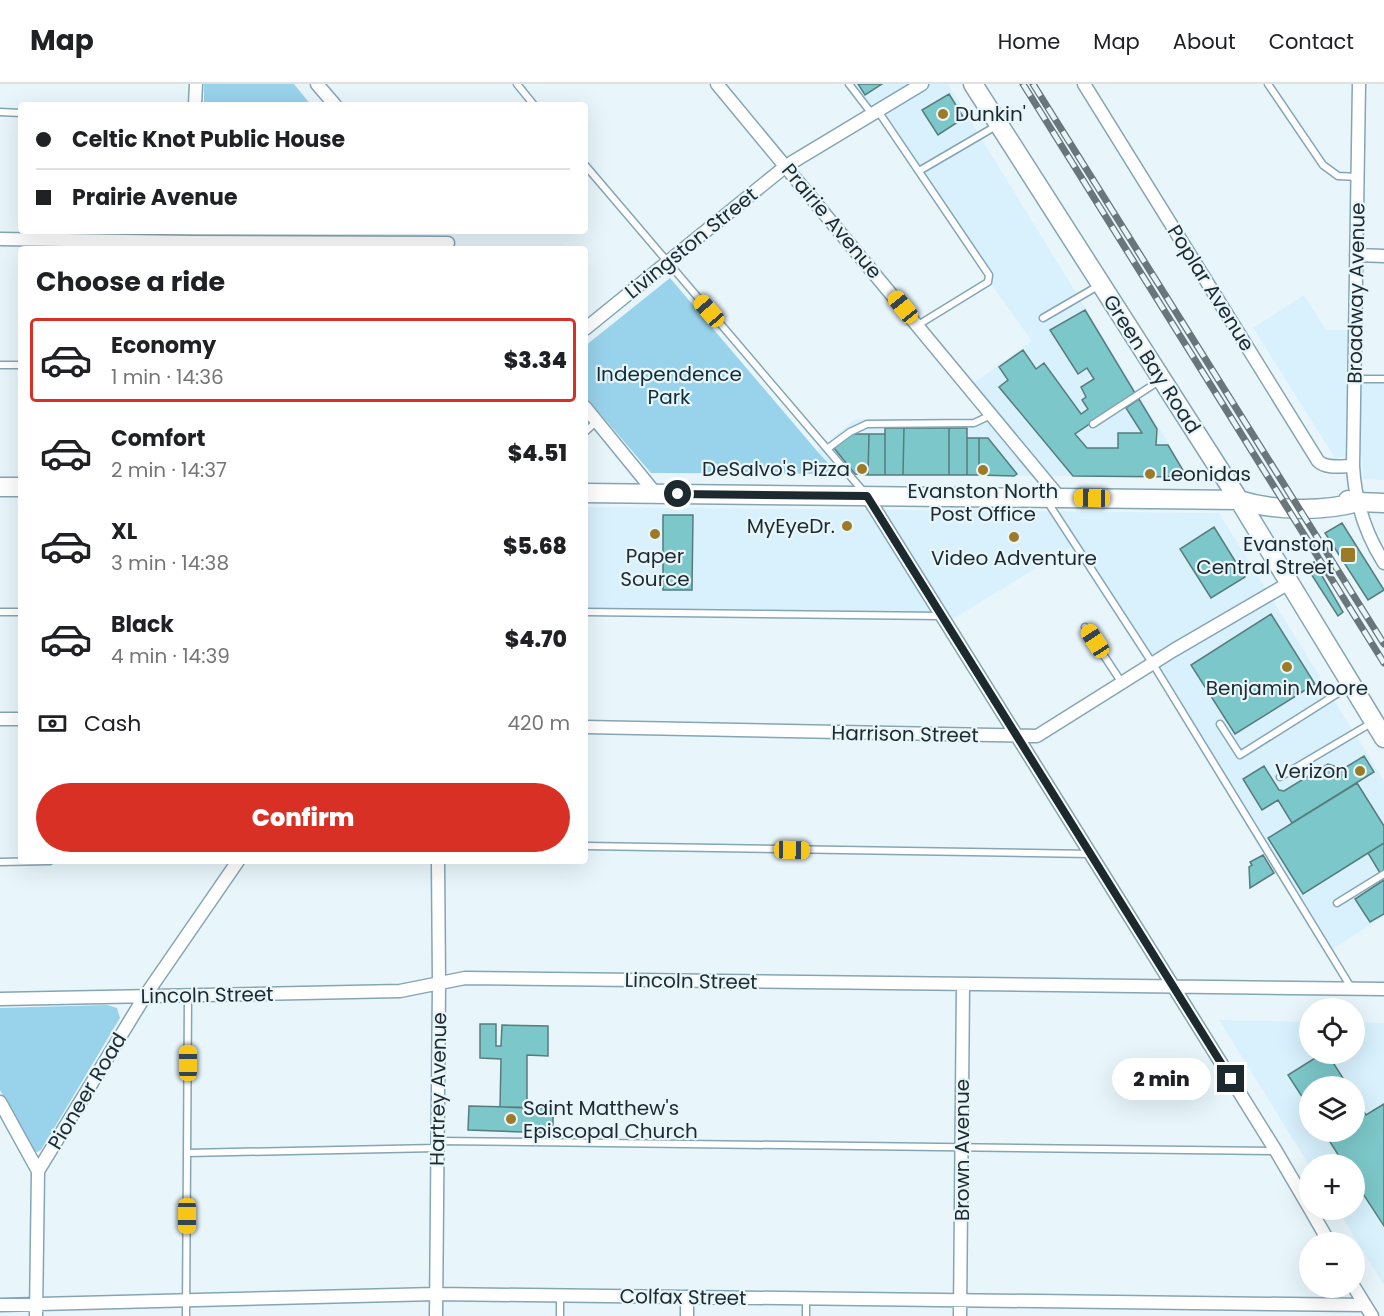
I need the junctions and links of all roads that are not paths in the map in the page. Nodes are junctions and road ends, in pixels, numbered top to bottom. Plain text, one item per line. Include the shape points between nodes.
1 (196, 84) edge
2 (317, 84) edge
3 (517, 84) edge
4 (717, 84) edge
5 (849, 84) edge
6 (922, 84) edge
7 (973, 84) edge
8 (1084, 84) edge
9 (1268, 84) edge
10 (1359, 84) edge
11 (195, 102) edge
12 (332, 102) edge
13 (532, 102) edge
14 (0, 112) edge
15 (18, 112) edge
16 (875, 112) junction
17 (999, 124) junction
18 (786, 166) junction
19 (588, 169) edge
20 (919, 171) junction
21 (1358, 177) junction
22 (440, 234) edge
23 (0, 239) edge
24 (193, 241) edge
25 (450, 246) edge
26 (1356, 255) junction
27 (1384, 256) edge
28 (667, 262) junction
29 (1101, 284) junction
30 (1043, 318) dead end
31 (918, 325) junction
32 (588, 327) edge
33 (0, 365) edge
34 (18, 365) edge
35 (1162, 379) junction
36 (1354, 379) junction
37 (1384, 379) edge
38 (588, 411) edge
39 (992, 415) junction
40 (597, 422) junction
41 (1093, 424) dead end
42 (588, 430) edge
43 (827, 449) junction
44 (1353, 466) junction
45 (0, 487) edge
46 (18, 487) edge
47 (588, 493) edge
48 (656, 494) junction
49 (867, 496) junction
50 (1053, 498) junction
51 (1239, 500) junction
52 (1358, 502) junction
53 (1384, 502) edge
54 (1384, 563) edge
55 (1289, 583) junction
56 (0, 612) edge
57 (18, 612) edge
58 (588, 612) edge
59 (943, 616) junction
60 (1086, 627) dead end
61 (1153, 664) junction
62 (1122, 683) junction
63 (1351, 684) junction
64 (0, 719) edge
65 (18, 719) edge
66 (1374, 722) junction
67 (1220, 724) dead end
68 (588, 727) edge
69 (1018, 736) junction
70 (1384, 738) edge
71 (1280, 777) dead end
72 (588, 846) edge
73 (1091, 854) junction
74 (0, 862) edge
75 (18, 862) edge
76 (236, 864) edge
77 (438, 864) edge
78 (1384, 874) edge
79 (1337, 903) dead end
80 (439, 983) junction
81 (963, 984) junction
82 (1174, 988) junction
83 (1352, 989) junction
84 (1384, 989) edge
85 (145, 996) junction
86 (188, 996) junction
87 (0, 999) edge
88 (0, 1102) edge
89 (437, 1144) junction
90 (962, 1147) junction
91 (1276, 1151) junction
92 (187, 1153) junction
93 (38, 1171) junction
94 (1299, 1190) edge
95 (436, 1294) junction
96 (560, 1296) junction
97 (687, 1297) junction
98 (807, 1299) junction
99 (961, 1300) junction
100 (186, 1301) junction
101 (0, 1305) edge
102 (36, 1310) edge
103 (1369, 1310) edge
104 (186, 1316) edge
105 (436, 1316) edge
106 (560, 1316) edge
107 (687, 1316) edge
108 (806, 1316) edge
109 (960, 1316) edge

1 - 11 street
2 - 12 street
3 - 13 lane
4 - 18 street, Prairie Avenue
5 - 16 lane
6 - 16 street, Livingston Street
7 - 17 main road, Green Bay Road
8 - 44 street, Poplar Avenue via 1318,461
9 - 21 lane via 1323,165 1338,176
10 - 21 street, Broadway Avenue
14 - 15 lane
16 - 18 street, Livingston Street
16 - 20 lane
17 - 20 lane
17 - 29 main road, Green Bay Road
18 - 28 street, Livingston Street
18 - 31 street, Prairie Avenue
19 - 28 lane
20 - 31 lane via 989,275 988,282
21 - 26 street, Broadway Avenue
22 - 25 street
23 - 24 street
24 - 25 street
26 - 27 street
26 - 36 street, Broadway Avenue
28 - 32 street, Livingston Street
28 - 43 lane
29 - 30 lane
29 - 35 main road, Green Bay Road
31 - 39 street, Prairie Avenue
33 - 34 lane
35 - 41 lane
35 - 51 main road, Green Bay Road
36 - 37 lane
36 - 44 street, Broadway Avenue
38 - 40 street
39 - 43 lane via 974,423 867,424
39 - 50 street, Prairie Avenue
40 - 42 lane
40 - 48 street
43 - 49 lane
44 - 52 street, Broadway Avenue
45 - 46 main road
47 - 48 main road
48 - 49 main road
49 - 50 main road
49 - 59 street
50 - 51 main road
50 - 61 lane
51 - 52 main road via 1260,506 1336,508
51 - 55 main road, Green Bay Road
52 - 53 main road
52 - 54 street via 1370,541
55 - 61 street, Harrison Street
55 - 63 main road, Green Bay Road
56 - 57 lane
58 - 59 lane
59 - 69 street
60 - 62 lane
61 - 62 street, Harrison Street
61 - 83 lane
62 - 69 street, Harrison Street via 1037,736
63 - 66 main road, Green Bay Road
63 - 67 lane via 1240,755
64 - 65 street
66 - 70 main road, Green Bay Road
66 - 71 lane
68 - 69 street, Harrison Street
69 - 73 street
72 - 73 lane
73 - 82 street
74 - 75 lane
76 - 85 street, Pioneer Road
77 - 80 street, Hartrey Avenue
78 - 79 lane
80 - 81 street, Lincoln Street via 465,978
80 - 86 street, Lincoln Street via 400,991
80 - 89 street, Hartrey Avenue
81 - 82 street, Lincoln Street
81 - 90 street, Brown Avenue
82 - 83 street, Lincoln Street
82 - 91 street
83 - 84 street, Lincoln Street
85 - 86 street, Lincoln Street
85 - 87 street, Lincoln Street
85 - 93 street, Pioneer Road
86 - 92 lane
88 - 93 street
89 - 90 lane
89 - 92 lane
89 - 95 street, Hartrey Avenue
90 - 91 lane
90 - 99 street, Brown Avenue
91 - 94 street
92 - 100 lane
93 - 102 street, Pioneer Road
95 - 96 street, Colfax Street
95 - 100 street, Colfax Street
95 - 105 street, Hartrey Avenue
96 - 97 street, Colfax Street
96 - 106 lane
97 - 98 street, Colfax Street
97 - 107 street
98 - 99 street, Colfax Street
98 - 108 lane
99 - 103 street, Colfax Street
99 - 109 street, Brown Avenue
100 - 102 street, Colfax Street
100 - 104 lane
101 - 102 street, Colfax Street

